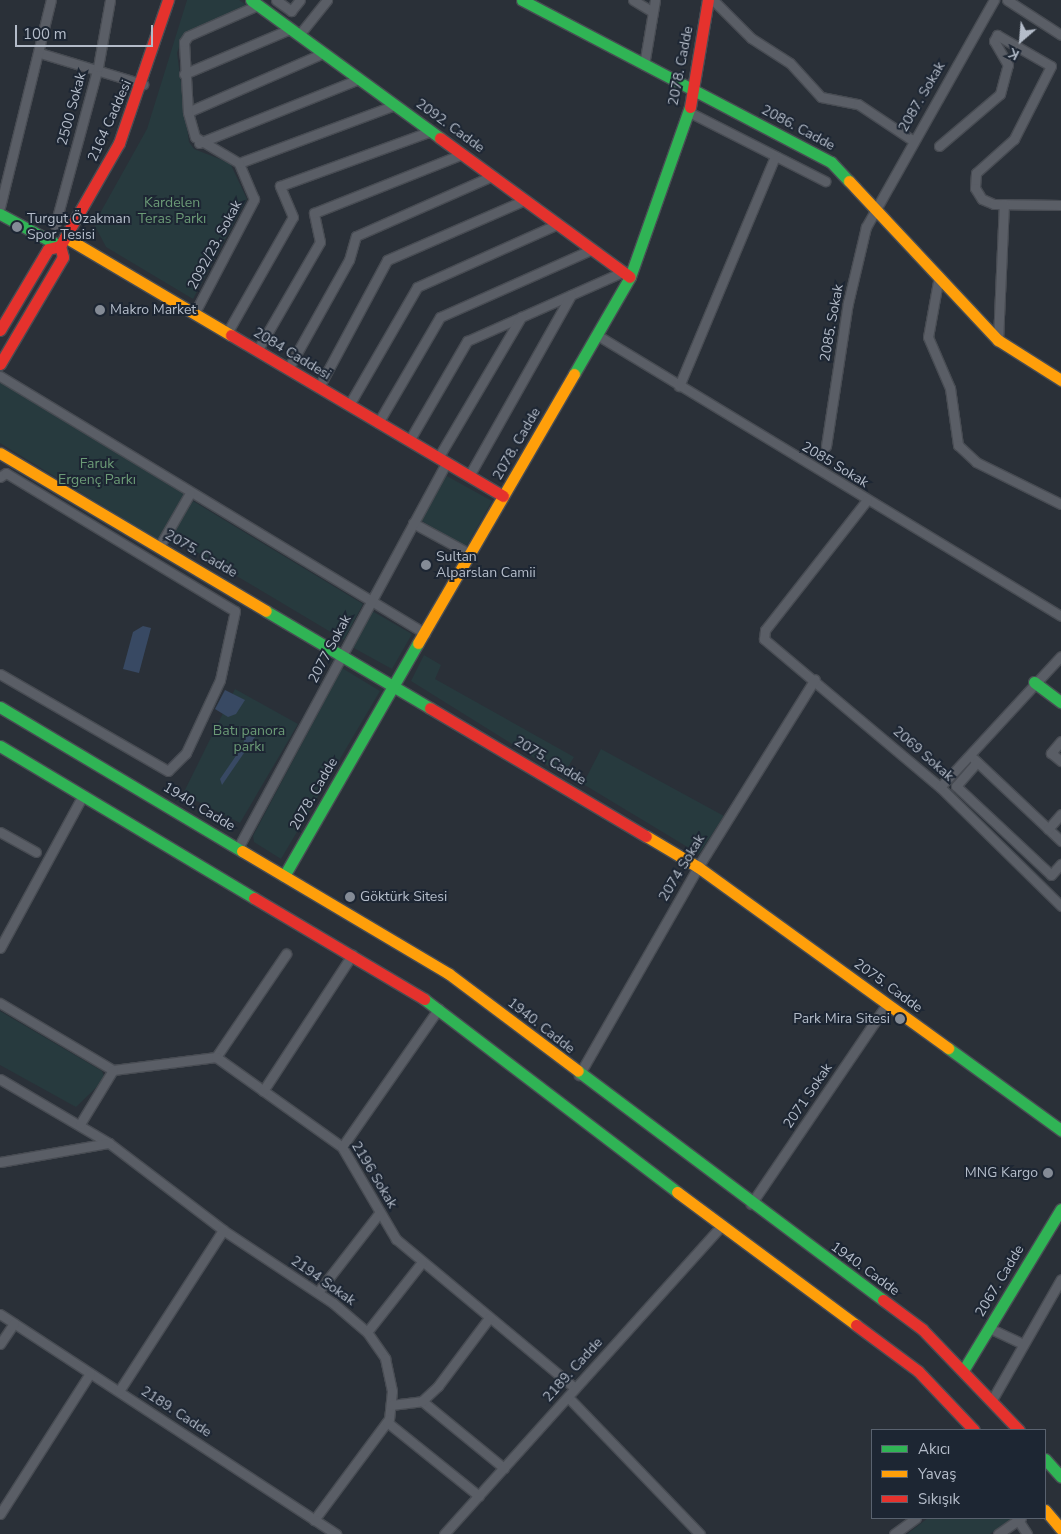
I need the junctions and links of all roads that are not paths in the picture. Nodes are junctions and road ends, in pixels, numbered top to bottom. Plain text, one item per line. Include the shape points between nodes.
1 (51, 0) edge
2 (110, 0) edge
3 (168, 0) edge
4 (276, 0) edge
5 (300, 0) edge
6 (326, 0) edge
7 (522, 0) edge
8 (634, 0) edge
9 (654, 0) edge
10 (708, 0) edge
11 (713, 0) edge
12 (994, 0) edge
13 (1007, 0) edge
14 (255, 2) edge
15 (653, 12) junction
16 (295, 32) junction
17 (1061, 35) edge
18 (40, 53) junction
19 (324, 53) junction
20 (644, 65) junction
21 (98, 67) junction
22 (184, 74) junction
23 (359, 79) junction
24 (143, 84) junction
25 (695, 91) junction
26 (395, 105) junction
27 (188, 112) junction
28 (688, 112) junction
29 (431, 131) junction
30 (912, 140) junction
31 (199, 143) junction
32 (939, 146) dead end
33 (462, 154) junction
34 (775, 156) junction
35 (239, 163) junction
36 (492, 176) junction
37 (824, 181) dead end
38 (525, 200) junction
39 (1004, 204) junction
40 (1061, 205) edge
41 (0, 207) edge
42 (875, 208) junction
43 (0, 214) edge
44 (558, 224) junction
45 (55, 225) dead end
46 (62, 241) junction
47 (593, 249) junction
48 (627, 274) junction
49 (939, 276) junction
50 (571, 295) junction
51 (194, 314) junction
52 (521, 317) junction
53 (0, 330) edge
54 (227, 333) junction
55 (597, 335) junction
56 (998, 340) junction
57 (257, 351) junction
58 (0, 364) edge
59 (288, 369) junction
60 (0, 376) edge
61 (1061, 380) edge
62 (680, 386) junction
63 (318, 387) junction
64 (349, 405) junction
65 (378, 423) junction
66 (409, 441) junction
67 (826, 446) dead end
68 (0, 453) edge
69 (442, 460) junction
70 (469, 476) junction
71 (0, 478) edge
72 (190, 493) junction
73 (504, 496) junction
74 (867, 500) junction
75 (1061, 504) edge
76 (413, 523) junction
77 (159, 547) junction
78 (470, 554) junction
79 (370, 604) junction
80 (1061, 616) edge
81 (425, 633) junction
82 (342, 655) junction
83 (1061, 656) edge
84 (0, 674) edge
85 (815, 679) junction
86 (1034, 682) junction
87 (394, 686) junction
88 (1061, 702) edge
89 (0, 707) edge
90 (1061, 740) edge
91 (0, 746) edge
92 (969, 755) junction
93 (1061, 761) edge
94 (977, 762) junction
95 (940, 786) junction
96 (83, 795) junction
97 (1061, 814) edge
98 (1048, 829) junction
99 (0, 832) edge
100 (1061, 841) edge
101 (238, 848) junction
102 (36, 852) dead end
103 (1061, 864) edge
104 (698, 866) junction
105 (284, 876) junction
106 (1061, 906) edge
107 (0, 948) edge
108 (286, 954) dead end
109 (352, 955) junction
110 (0, 1003) edge
111 (887, 1004) junction
112 (439, 1008) junction
113 (216, 1058) junction
114 (113, 1070) junction
115 (579, 1075) junction
116 (0, 1079) edge
117 (263, 1091) junction
118 (80, 1124) junction
119 (1061, 1130) edge
120 (109, 1143) junction
121 (342, 1147) junction
122 (0, 1162) edge
123 (751, 1204) junction
124 (1061, 1209) edge
125 (380, 1212) junction
126 (722, 1225) junction
127 (222, 1230) junction
128 (422, 1262) junction
129 (1061, 1279) edge
130 (318, 1292) junction
131 (0, 1314) edge
132 (489, 1318) junction
133 (14, 1323) junction
134 (989, 1328) junction
135 (367, 1332) junction
136 (0, 1344) edge
137 (1024, 1344) junction
138 (964, 1369) junction
139 (90, 1373) junction
140 (576, 1388) junction
141 (118, 1392) junction
142 (568, 1396) junction
143 (992, 1400) junction
144 (422, 1401) junction
145 (391, 1405) junction
146 (387, 1422) junction
147 (973, 1429) edge
148 (1018, 1429) edge
149 (1046, 1460) edge
150 (504, 1468) junction
151 (1061, 1477) edge
152 (479, 1496) junction
153 (1046, 1511) edge
154 (0, 1514) edge
155 (915, 1519) edge
156 (1020, 1519) edge
157 (314, 1520) junction
158 (1061, 1529) edge
159 (325, 1531) edge
160 (336, 1534) edge
161 (444, 1534) edge
162 (700, 1534) edge
163 (894, 1534) edge
164 (998, 1534) edge
165 (1028, 1534) edge

1 - 18 street
2 - 21 street, 2500 Sokak
3 - 24 street, 2164 Caddesi
4 - 5 street via 291,11
6 - 16 street
7 - 20 street, 2086. Cadde
8 - 15 street
9 - 15 street
10 - 25 street, 2078. Cadde
11 - 30 street via 751,38 790,63 815,92 829,101 858,104
12 - 30 street, 2087. Sokak
13 - 17 street
14 - 16 street, 2092. Cadde
14 - 22 street via 185,39
15 - 20 street
16 - 19 street, 2092. Cadde
16 - 22 street
18 - 21 street
18 - 41 street
19 - 23 street, 2092. Cadde
19 - 27 street
20 - 25 street, 2086. Cadde
21 - 24 street
21 - 45 street, 2500 Sokak
22 - 27 street
23 - 26 street, 2092. Cadde
23 - 31 street
24 - 46 street, 2164 Caddesi via 119,143
25 - 28 street, 2078. Cadde
25 - 42 street, 2086. Cadde via 831,162
26 - 29 street, 2092. Cadde
26 - 35 street
27 - 31 street
28 - 34 street
28 - 48 street, 2078. Cadde
29 - 33 street, 2092. Cadde
29 - 54 street via 280,186 293,217
30 - 42 street, 2087. Sokak
31 - 35 street
32 - 39 street via 1000,94 1008,65 994,41 997,35 1051,66 1014,139 974,178 982,200
33 - 36 street, 2092. Cadde
33 - 57 street via 314,213 321,239
34 - 37 street
34 - 62 street
35 - 51 street, 2092/23. Sokak via 252,187 253,205
36 - 38 street, 2092. Cadde
36 - 59 street via 359,233 349,260
38 - 44 street, 2092. Cadde
38 - 63 street via 388,259
39 - 40 street
39 - 56 street
42 - 49 street, 2086. Cadde
42 - 67 street, 2085. Sokak via 864,233 848,303
43 - 46 street, 2084 Caddesi
44 - 47 street, 2092. Cadde
44 - 64 street via 419,286 410,296
46 - 51 street, 2084 Caddesi
46 - 53 street via 48,249
46 - 58 street via 63,257
47 - 48 street, 2092. Cadde
47 - 65 street via 440,317
48 - 50 street
48 - 55 street, 2078. Cadde
49 - 56 street, 2086. Cadde
49 - 75 street via 928,337 950,388 958,445 976,462
50 - 52 street
50 - 70 street
51 - 54 street, 2084 Caddesi
52 - 66 street via 462,346
52 - 69 street, 2077 Sokak
54 - 57 street, 2084 Caddesi
55 - 62 street, 2085 Sokak
55 - 73 street, 2078. Cadde
56 - 61 street, 2086. Cadde via 1019,357
57 - 59 street, 2084 Caddesi
59 - 63 street, 2084 Caddesi
60 - 72 street
62 - 74 street, 2085 Sokak
63 - 64 street, 2084 Caddesi
64 - 65 street, 2084 Caddesi
65 - 66 street, 2084 Caddesi
66 - 69 street, 2084 Caddesi
68 - 77 street, 2075. Cadde
69 - 70 street, 2084 Caddesi
69 - 76 street, 2077 Sokak
70 - 73 street, 2084 Caddesi
71 - 84 street via 6,473 235,611 220,680 186,753 168,771
72 - 77 street
72 - 79 street
73 - 78 street, 2078. Cadde
74 - 80 street, 2085 Sokak
74 - 85 street, 2069 Sokak via 765,630 764,639
76 - 78 street
76 - 79 street, 2077 Sokak
77 - 82 street, 2075. Cadde
78 - 81 street, 2078. Cadde
79 - 81 street
79 - 82 street, 2077 Sokak
81 - 87 street, 2078. Cadde
82 - 87 street, 2075. Cadde
82 - 101 street, 2077 Sokak
83 - 86 street
85 - 95 street, 2069 Sokak
85 - 104 street, 2074 Sokak
86 - 88 street
86 - 92 street
87 - 104 street, 2075. Cadde
87 - 105 street, 2078. Cadde
89 - 101 street, 1940. Cadde
90 - 93 street via 1051,753
91 - 96 street
92 - 94 street
92 - 95 street
94 - 98 street
94 - 103 street via 956,786 1051,875
95 - 106 street, 2069 Sokak
96 - 107 street
96 - 109 street
97 - 98 street
98 - 100 street
99 - 102 street
101 - 105 street, 1940. Cadde
104 - 111 street, 2075. Cadde
104 - 115 street, 2074 Sokak
105 - 115 street, 1940. Cadde via 449,974
108 - 113 street
109 - 112 street
109 - 117 street
110 - 114 street
111 - 119 street, 2075. Cadde
111 - 123 street, 2071 Sokak
112 - 121 street
112 - 126 street
113 - 114 street
113 - 117 street, 2196 Sokak
114 - 118 street
115 - 123 street, 1940. Cadde
116 - 118 street, 2194 Sokak
117 - 121 street, 2196 Sokak
118 - 120 street, 2194 Sokak
120 - 122 street
120 - 127 street, 2194 Sokak
121 - 125 street, 2196 Sokak
123 - 138 street, 1940. Cadde via 922,1329
124 - 134 street, 2067. Cadde
125 - 128 street, 2196 Sokak via 396,1240
125 - 130 street
126 - 140 street, 2189. Cadde
126 - 147 street via 918,1371
127 - 130 street, 2194 Sokak
127 - 141 street
128 - 132 street, 2196 Sokak
128 - 135 street
129 - 137 street
130 - 135 street, 2194 Sokak
131 - 133 street, 2189. Cadde
132 - 140 street, 2196 Sokak
132 - 144 street via 438,1386
133 - 136 street
133 - 139 street, 2189. Cadde
134 - 137 street
134 - 138 street, 2067. Cadde
135 - 145 street, 2194 Sokak via 385,1358
137 - 143 street
138 - 143 street, 1940. Cadde
139 - 141 street, 2189. Cadde
139 - 154 street
140 - 142 street, 2189. Cadde
141 - 157 street, 2189. Cadde
142 - 150 street, 2189. Cadde
142 - 162 street
143 - 148 street, 1940. Cadde
144 - 145 street
144 - 150 street
145 - 146 street, 2194 Sokak
146 - 152 street
146 - 157 street, 2194 Sokak
149 - 151 street
150 - 152 street, 2189. Cadde
152 - 161 street, 2189. Cadde
153 - 158 street
155 - 163 street
156 - 164 street
156 - 165 street
157 - 159 street, 2189. Cadde
159 - 160 street, 2189. Cadde

